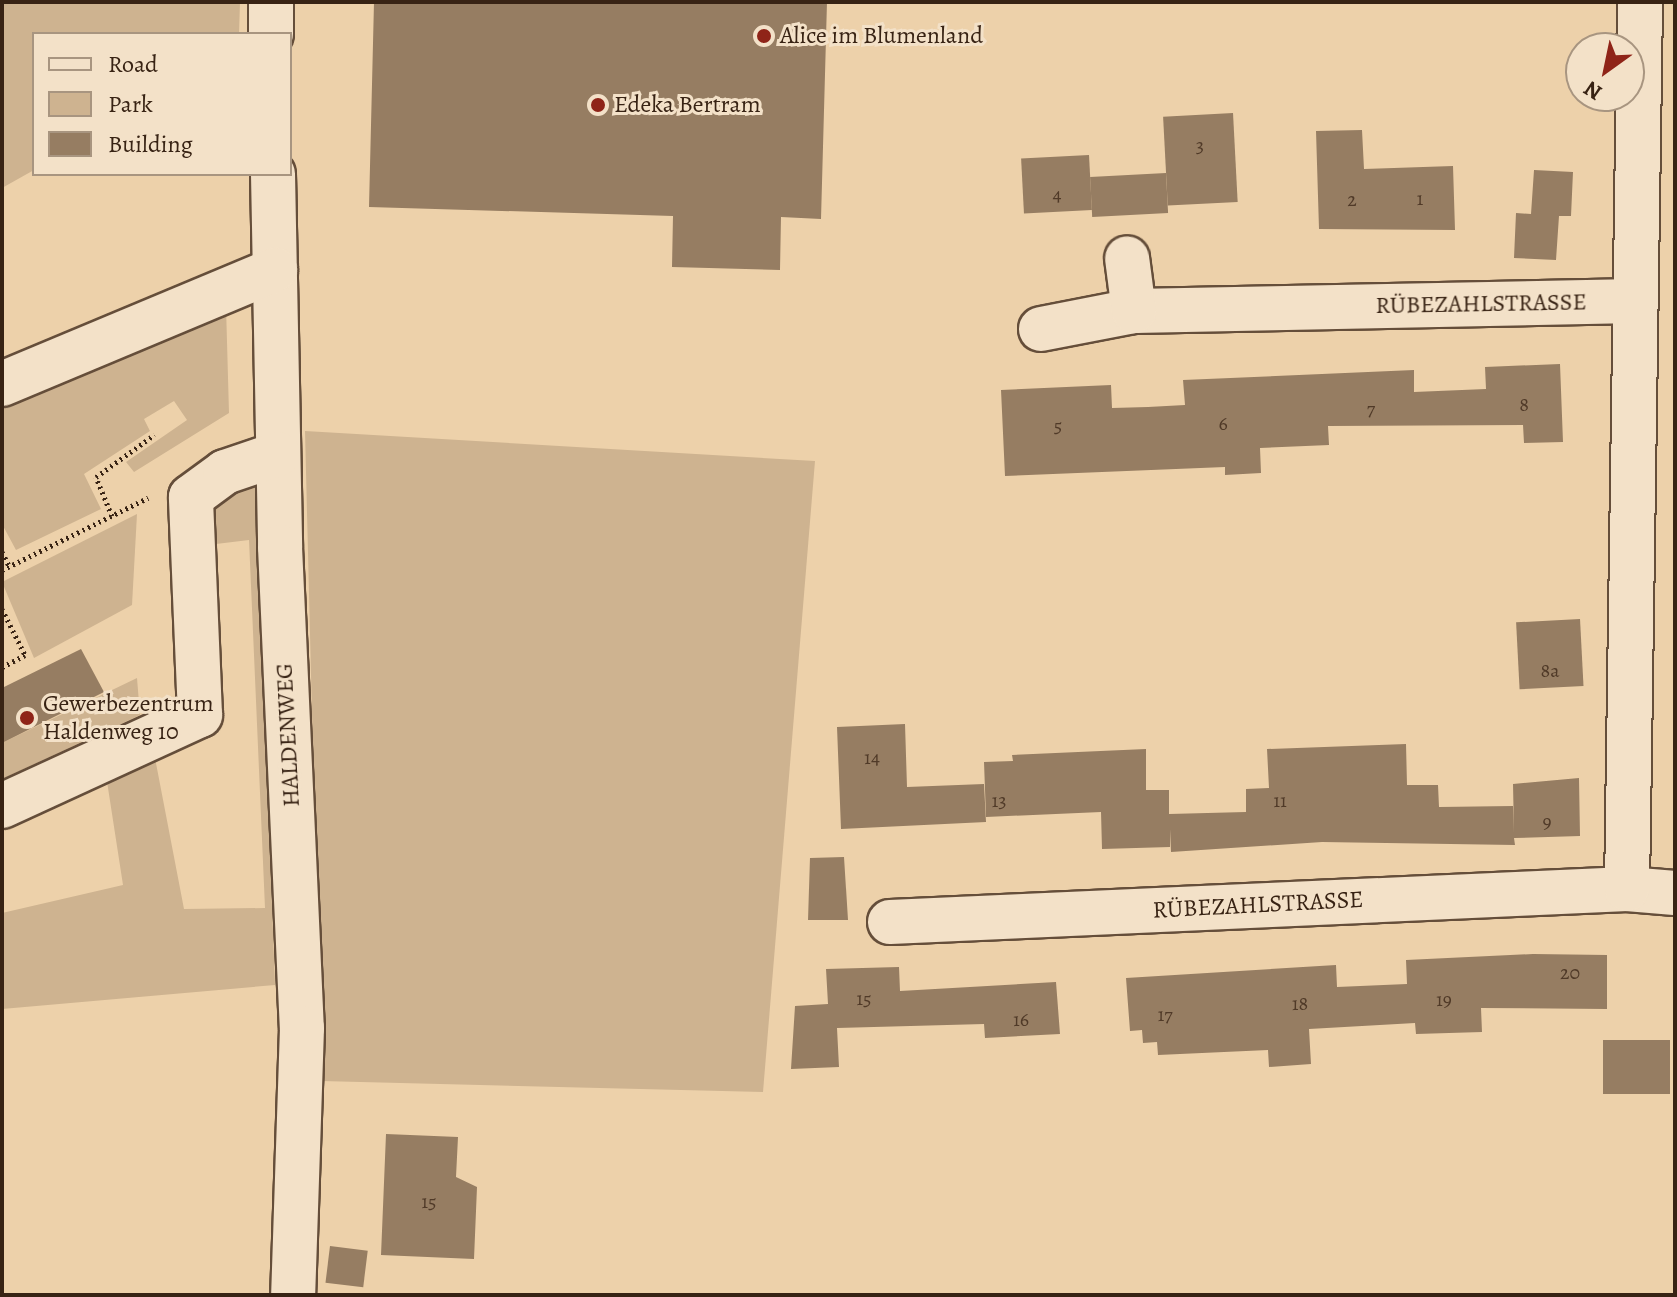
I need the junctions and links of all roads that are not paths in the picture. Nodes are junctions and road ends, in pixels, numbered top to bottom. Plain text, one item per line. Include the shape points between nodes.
1 (271, 2) edge
2 (1640, 2) edge
3 (271, 32) edge
4 (273, 176) edge
5 (1127, 258) dead end
6 (275, 270) junction
7 (1636, 301) junction
8 (1134, 311) junction
9 (1041, 329) dead end
10 (2, 384) edge
11 (278, 454) junction
12 (2, 806) edge
13 (1627, 889) junction
14 (1675, 893) edge
15 (890, 922) dead end
16 (293, 1295) edge

1 - 3 street
2 - 7 street
4 - 6 street, HALDENWEG
5 - 8 street
6 - 10 street
6 - 11 street, HALDENWEG
7 - 8 street, RÜBEZAHLSTRASSE
7 - 13 street
8 - 9 street, RÜBEZAHLSTRASSE
11 - 12 street via 225,472 191,497 200,715
11 - 16 street, HALDENWEG via 302,1028
13 - 14 street, RÜBEZAHLSTRASSE
13 - 15 street, RÜBEZAHLSTRASSE

